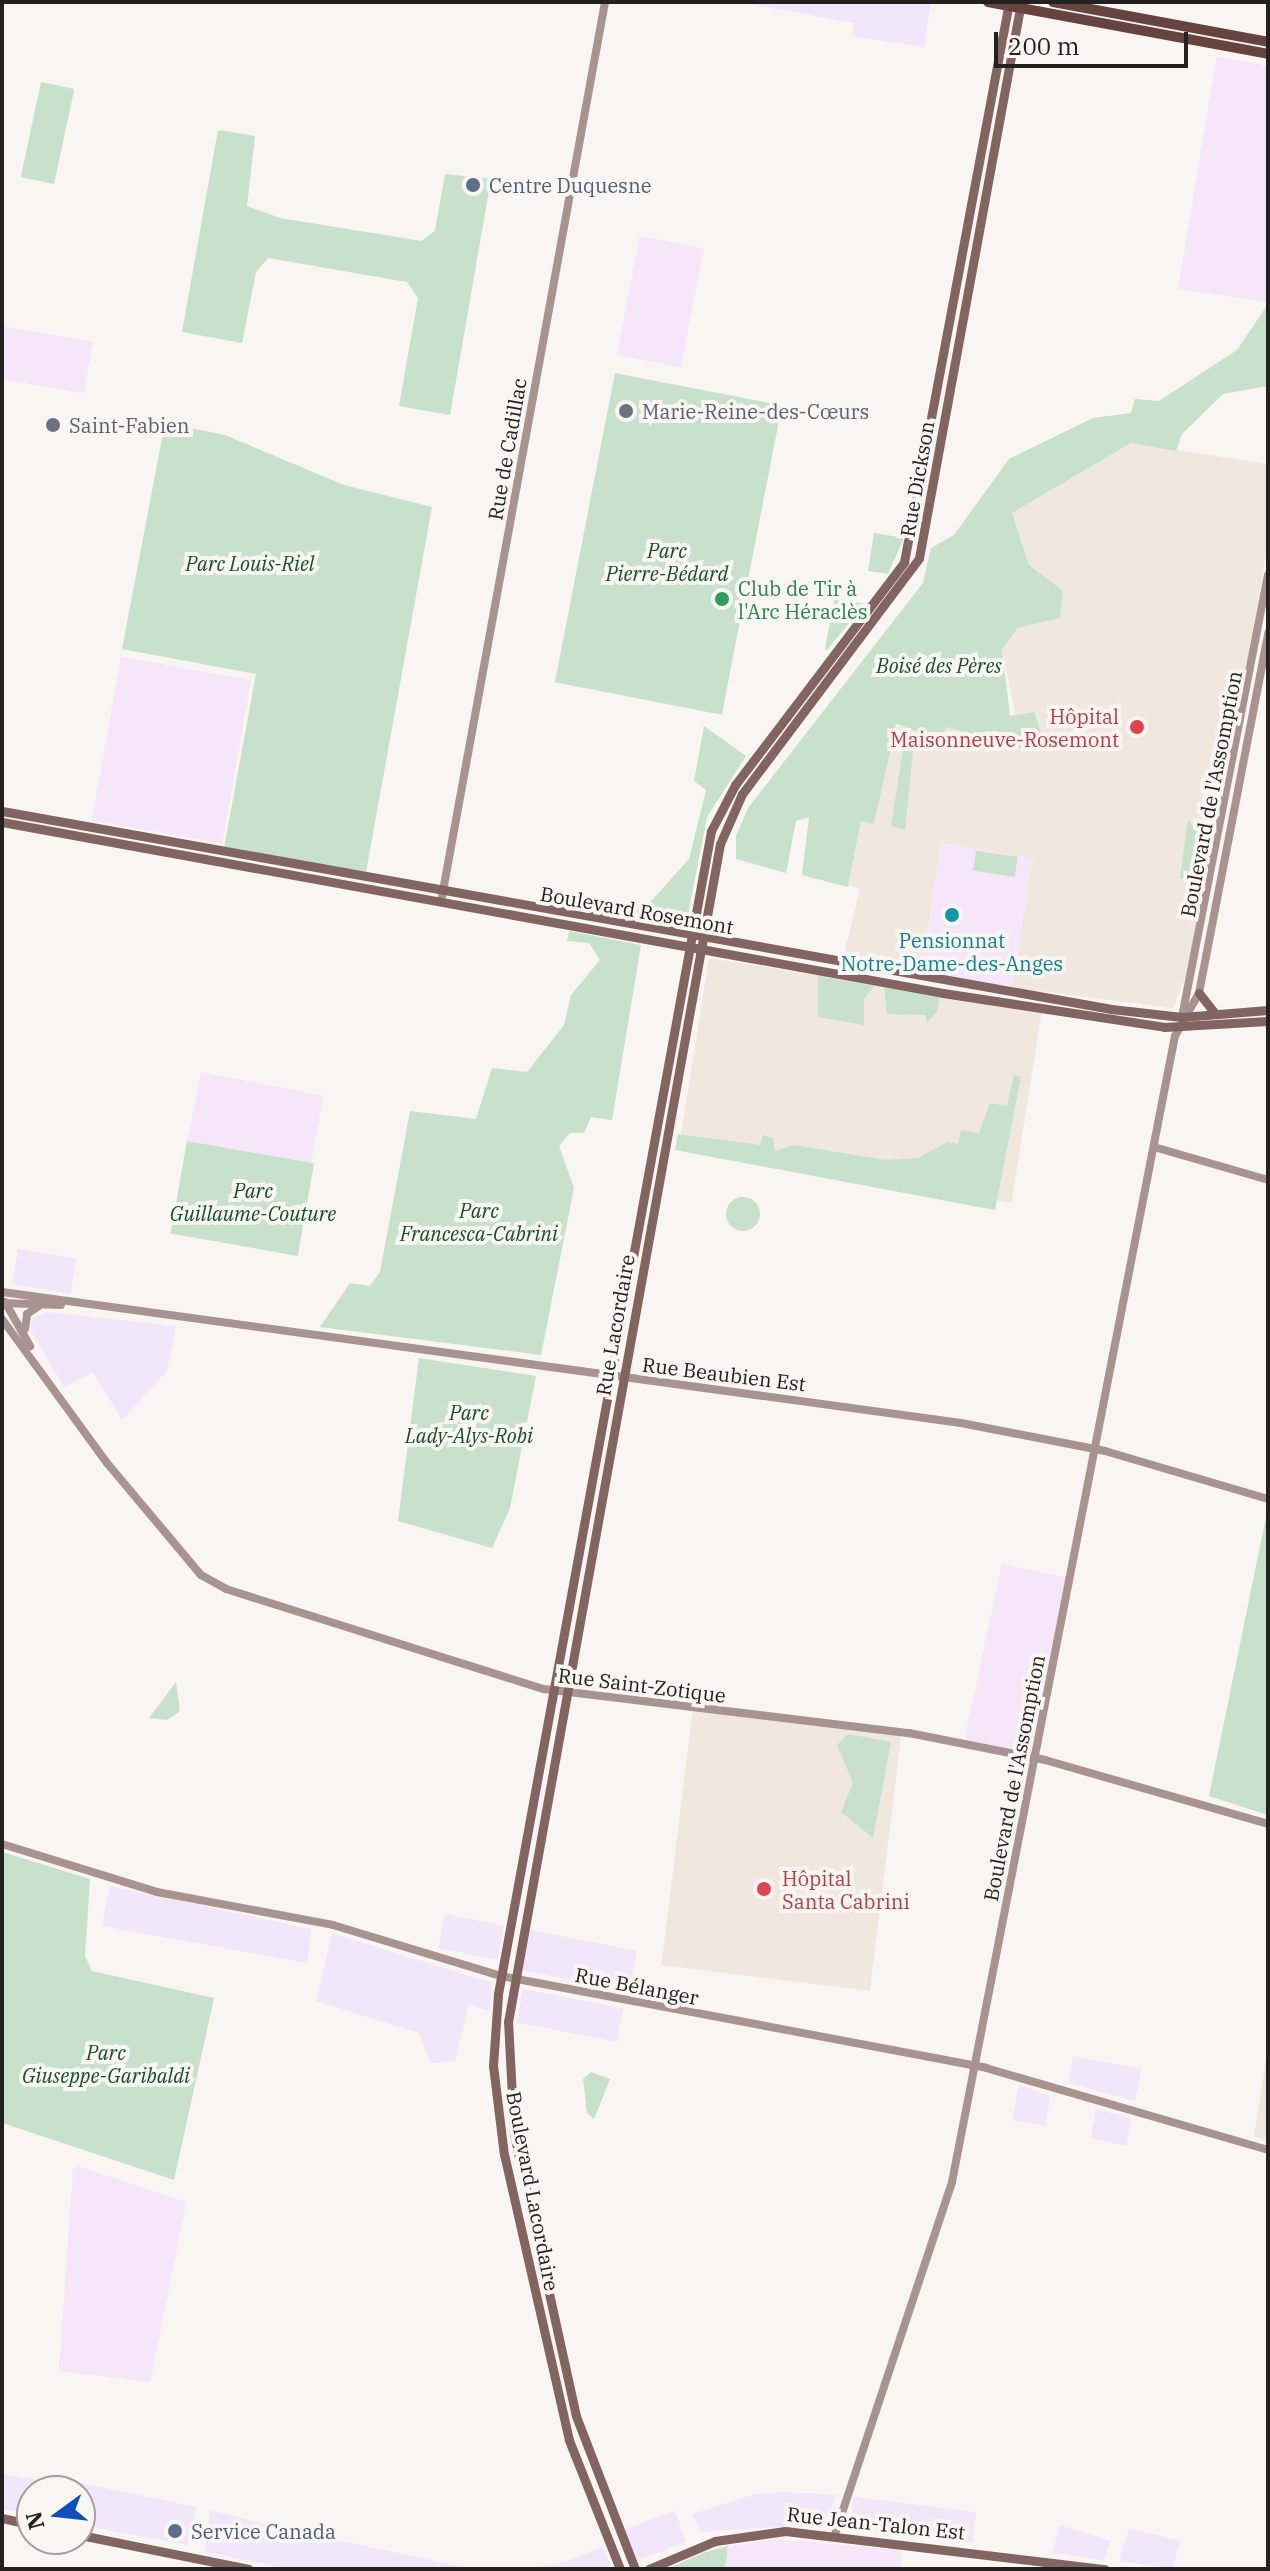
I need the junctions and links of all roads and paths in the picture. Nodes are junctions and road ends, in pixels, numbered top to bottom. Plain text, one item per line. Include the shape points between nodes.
1 (605, 2) edge
2 (988, 2) edge
3 (1053, 2) edge
4 (1008, 4) edge
5 (1021, 5) edge
6 (1268, 42) edge
7 (1268, 54) edge
8 (1268, 575) edge
9 (1268, 633) edge
10 (2, 811) edge
11 (2, 822) edge
12 (442, 898) junction
13 (690, 943) junction
14 (703, 945) junction
15 (1199, 993) junction
16 (1268, 1010) edge
17 (1226, 1014) junction
18 (1268, 1021) edge
19 (1180, 1022) junction
20 (666, 1078) junction
21 (680, 1080) junction
22 (1154, 1147) junction
23 (1268, 1180) edge
24 (3, 1299) edge
25 (74, 1304) junction
26 (40, 1306) junction
27 (2, 1319) edge
28 (25, 1333) junction
29 (34, 1354) junction
30 (612, 1375) junction
31 (624, 1377) junction
32 (1095, 1449) junction
33 (1268, 1499) edge
34 (575, 1574) joint
35 (588, 1577) joint
36 (554, 1690) junction
37 (567, 1693) junction
38 (1034, 1758) junction
39 (1268, 1824) edge
40 (2, 1844) edge
41 (501, 1976) junction
42 (515, 1978) junction
43 (974, 2067) junction
44 (1268, 2150) edge
45 (835, 2534) junction
46 (96, 2538) edge
47 (249, 2569) edge
48 (620, 2569) edge
49 (635, 2569) edge
50 (649, 2569) edge
51 (1105, 2569) edge

1 - 12 street, Rue de Cadillac
2 - 4 main road
3 - 6 main road
4 - 5 main road
4 - 13 main road, Rue Dickson via 907,552 722,804
5 - 7 main road
5 - 14 main road, Rue Dickson via 919,558 733,809
8 - 19 street, Boulevard de l'Assomption
9 - 15 street, Boulevard de l'Assomption
10 - 12 main road, Boulevard Rosemont
11 - 12 main road, Boulevard Rosemont
12 - 13 main road, Boulevard Rosemont
13 - 14 main road, Boulevard Rosemont
13 - 20 main road, Rue Lacordaire
14 - 19 main road, Boulevard Rosemont
14 - 21 main road, Rue Lacordaire
15 - 17 main road via 1205,1010
15 - 19 street, Boulevard de l'Assomption
16 - 17 main road, Boulevard Rosemont
17 - 19 main road, Boulevard Rosemont
18 - 19 main road, Boulevard Rosemont
19 - 22 street, Boulevard de l'Assomption
20 - 21 main road
20 - 30 main road, Rue Lacordaire
21 - 31 main road, Rue Lacordaire
22 - 23 street
22 - 32 street, Boulevard de l'Assomption
24 - 25 street, Rue Beaubien Est
24 - 26 street, Rue Beaubien Est
24 - 28 street, Rue Saint-Zotique
25 - 26 street, Rue Beaubien Est
25 - 30 street, Rue Beaubien Est
26 - 28 street via 27,1314
27 - 29 street, Rue Saint-Zotique
28 - 29 street, Rue Saint-Zotique
29 - 36 street, Rue Saint-Zotique via 85,1436 211,1582
30 - 31 street, Rue Beaubien Est
30 - 34 main road, Rue Lacordaire
31 - 32 street, Rue Beaubien Est via 955,1422
31 - 35 main road, Rue Lacordaire
32 - 33 street, Rue Beaubien Est
32 - 38 street, Boulevard de l'Assomption
34 - 36 main road, Boulevard Lacordaire
35 - 37 main road, Boulevard Lacordaire
36 - 37 street, Rue Saint-Zotique
36 - 41 main road, Boulevard Lacordaire
37 - 38 street, Rue Saint-Zotique via 841,1723
37 - 42 main road, Boulevard Lacordaire
38 - 39 street, Rue Saint-Zotique
38 - 43 street, Boulevard de l'Assomption
40 - 41 street, Rue Bélanger via 157,1892 323,1922
41 - 42 street, Rue Bélanger
41 - 48 main road, Boulevard Lacordaire via 493,2066 504,2155 569,2440
42 - 43 street, Rue Bélanger
42 - 49 main road, Boulevard Lacordaire via 506,2063 516,2148 581,2438
43 - 44 street, Rue Bélanger
43 - 45 street, Boulevard de l'Assomption via 952,2182
45 - 50 main road, Rue Jean-Talon Est via 741,2535
45 - 51 main road, Rue Jean-Talon Est
46 - 47 main road

